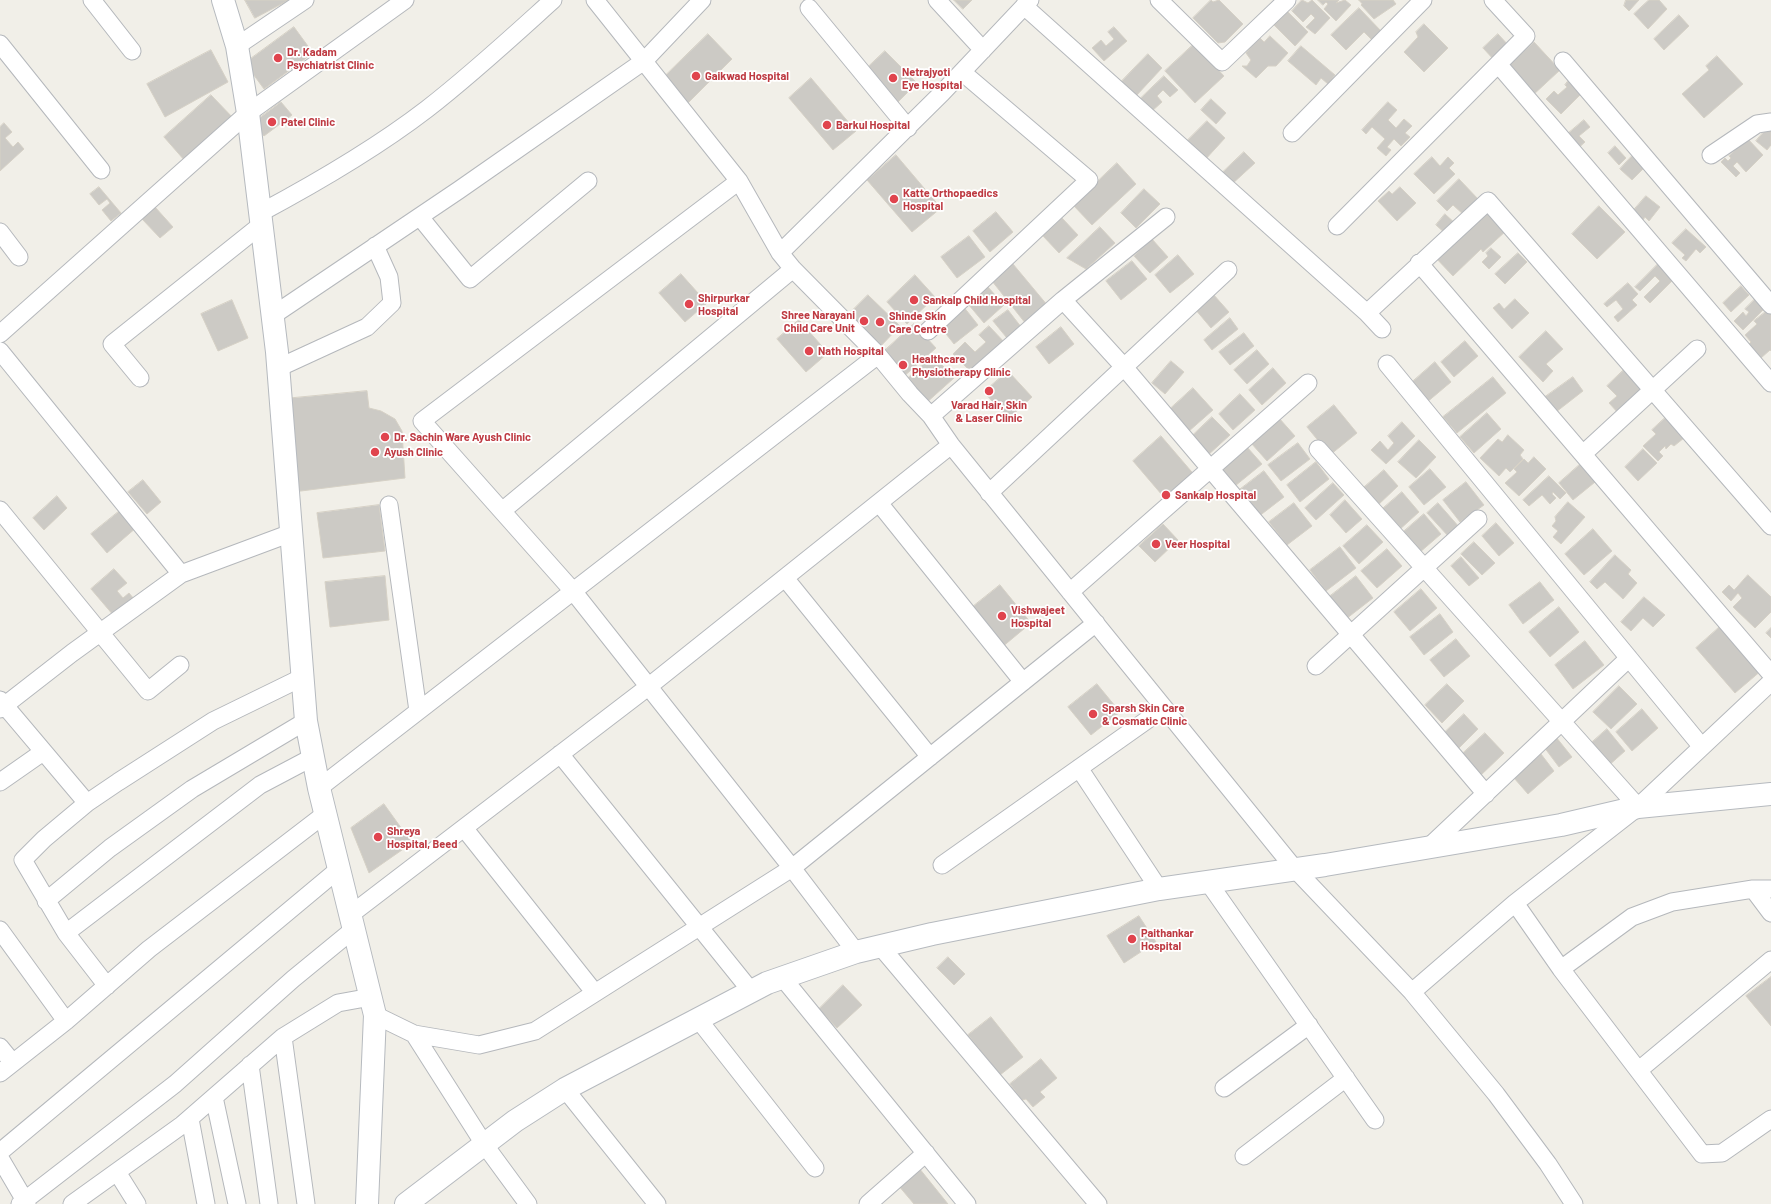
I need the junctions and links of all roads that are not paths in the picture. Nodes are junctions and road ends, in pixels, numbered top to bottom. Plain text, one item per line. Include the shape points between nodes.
1 (92, 0) edge
2 (223, 0) edge
3 (305, 0) edge
4 (405, 0) edge
5 (554, 0) edge
6 (594, 0) edge
7 (702, 0) edge
8 (937, 0) edge
9 (1159, 0) edge
10 (1287, 0) edge
11 (1423, 0) edge
12 (1493, 0) edge
13 (1027, 3) edge
14 (809, 8) dead end
15 (0, 44) edge
16 (238, 46) junction
17 (983, 50) junction
18 (132, 51) dead end
19 (644, 61) junction
20 (1563, 61) dead end
21 (1498, 64) junction
22 (962, 72) junction
23 (248, 113) junction
24 (1771, 122) edge
25 (908, 128) junction
26 (1292, 133) dead end
27 (1711, 155) dead end
28 (101, 170) dead end
29 (588, 181) dead end
30 (739, 181) junction
31 (420, 217) junction
32 (1166, 217) dead end
33 (260, 219) junction
34 (1337, 226) dead end
35 (0, 232) edge
36 (375, 246) junction
37 (780, 253) junction
38 (19, 257) dead end
39 (1419, 263) junction
40 (793, 269) junction
41 (1228, 270) dead end
42 (1063, 300) junction
43 (1771, 305) edge
44 (1367, 313) junction
45 (272, 316) junction
46 (1382, 329) dead end
47 (928, 331) dead end
48 (0, 334) edge
49 (1697, 349) dead end
50 (0, 351) edge
51 (878, 354) junction
52 (1387, 364) dead end
53 (1124, 367) junction
54 (278, 368) junction
55 (140, 378) dead end
56 (1308, 383) dead end
57 (1771, 383) edge
58 (1652, 390) junction
59 (931, 416) junction
60 (951, 445) junction
61 (1318, 449) dead end
62 (1582, 454) junction
63 (1210, 469) junction
64 (989, 493) junction
65 (879, 503) junction
66 (389, 505) dead end
67 (0, 510) edge
68 (502, 511) junction
69 (1478, 519) dead end
70 (1771, 526) edge
71 (291, 533) junction
72 (1424, 567) junction
73 (181, 574) junction
74 (785, 578) junction
75 (573, 591) junction
76 (1070, 592) junction
77 (1096, 624) junction
78 (100, 632) junction
79 (1350, 634) junction
80 (1629, 658) junction
81 (180, 665) dead end
82 (1316, 666) dead end
83 (1771, 674) edge
84 (301, 678) junction
85 (1023, 682) junction
86 (1771, 682) edge
87 (648, 687) junction
88 (2, 705) edge
89 (1164, 708) junction
90 (418, 711) junction
91 (306, 721) junction
92 (1562, 722) junction
93 (1702, 747) junction
94 (43, 752) junction
95 (560, 754) junction
96 (313, 756) junction
97 (930, 757) junction
98 (1079, 768) junction
99 (0, 782) edge
100 (319, 788) junction
101 (1486, 794) junction
102 (1771, 794) edge
103 (87, 803) junction
104 (1638, 807) junction
105 (325, 814) junction
106 (464, 828) junction
107 (1430, 846) junction
108 (942, 865) dead end
109 (792, 868) junction
110 (1294, 868) junction
111 (339, 869) junction
112 (1208, 882) junction
113 (1771, 888) edge
114 (1159, 889) junction
115 (1753, 889) junction
116 (46, 901) junction
117 (1514, 903) junction
118 (1771, 913) edge
119 (352, 922) junction
120 (699, 927) junction
121 (0, 930) edge
122 (66, 933) junction
123 (880, 947) junction
124 (856, 952) junction
125 (1771, 960) edge
126 (1561, 969) junction
127 (782, 977) junction
128 (106, 986) junction
129 (751, 991) junction
130 (1412, 992) junction
131 (595, 993) junction
132 (373, 1006) junction
133 (698, 1019) junction
134 (66, 1021) junction
135 (1309, 1025) junction
136 (414, 1034) junction
137 (283, 1037) junction
138 (0, 1047) edge
139 (250, 1065) junction
140 (6, 1068) edge
141 (1639, 1070) junction
142 (1346, 1078) junction
143 (1224, 1088) dead end
144 (565, 1089) junction
145 (214, 1097) junction
146 (190, 1119) junction
147 (1771, 1119) edge
148 (1375, 1120) dead end
149 (484, 1144) junction
150 (0, 1152) edge
151 (926, 1153) junction
152 (1244, 1156) dead end
153 (0, 1158) edge
154 (815, 1168) dead end
155 (117, 1172) junction
156 (94, 1197) edge
157 (24, 1203) edge
158 (72, 1204) edge
159 (137, 1204) edge
160 (206, 1204) edge
161 (237, 1204) edge
162 (269, 1204) edge
163 (306, 1204) edge
164 (367, 1204) edge
165 (406, 1204) edge
166 (528, 1204) edge
167 (657, 1204) edge
168 (868, 1204) edge
169 (967, 1204) edge
170 (1098, 1204) edge
171 (1573, 1204) edge

1 - 18 street
2 - 16 street
3 - 16 street
4 - 23 street
5 - 33 street via 427,109 373,147
6 - 19 street
7 - 19 street
8 - 17 street
9 - 10 street via 1222,62
11 - 26 street
12 - 21 street via 1526,36
13 - 17 street
13 - 44 street
14 - 25 street
15 - 28 street
16 - 23 street
17 - 22 street
19 - 30 street
19 - 31 street
20 - 43 street
21 - 34 street
21 - 57 street
22 - 25 street
22 - 47 street via 1089,180
23 - 33 street
23 - 48 street
24 - 27 street via 1757,124
25 - 37 street
29 - 31 street via 470,279
30 - 37 street
30 - 68 street via 422,421
31 - 36 street
32 - 42 street
33 - 45 street
33 - 55 street via 112,344
35 - 38 street
36 - 45 street
36 - 54 street via 389,277 392,303 367,327
37 - 40 street
39 - 44 street
39 - 58 street via 1488,201
39 - 62 street
40 - 51 street
40 - 68 street
41 - 53 street
42 - 53 street
42 - 59 street
44 - 46 street
45 - 54 street
49 - 58 street
50 - 73 street
51 - 59 street
51 - 75 street
52 - 80 street
53 - 63 street
53 - 64 street
54 - 71 street
56 - 63 street
58 - 62 street
58 - 70 street
59 - 60 street
60 - 64 street
60 - 65 street
61 - 72 street
62 - 83 street
63 - 76 street
63 - 79 street
64 - 76 street
65 - 74 street
65 - 85 street
66 - 90 street
67 - 78 street
68 - 75 street
69 - 72 street
71 - 73 street
71 - 84 street
72 - 79 street
72 - 92 street
73 - 78 street
74 - 87 street
74 - 97 street
75 - 87 street
75 - 90 street
76 - 77 street
77 - 85 street
77 - 89 street
78 - 81 street via 148,691
78 - 88 street
79 - 82 street
79 - 101 street
80 - 92 street
80 - 93 street
84 - 91 street
84 - 103 street via 213,721
85 - 97 street
86 - 93 street
87 - 95 street
87 - 109 street
88 - 94 street
89 - 98 street
89 - 110 street
90 - 100 street
91 - 96 street
91 - 116 street via 192,789 110,848
92 - 101 street
92 - 104 street
93 - 104 street
94 - 99 street
94 - 103 street
95 - 106 street
95 - 120 street
96 - 100 street
96 - 122 street via 260,786
97 - 109 street
98 - 108 street
98 - 114 street
100 - 105 street
101 - 107 street
102 - 104 street
103 - 116 street via 23,860
104 - 107 street via 1561,825
104 - 117 street
105 - 111 street
105 - 128 street
106 - 119 street
106 - 131 street
107 - 110 street
109 - 120 street
109 - 124 street
110 - 112 street
110 - 130 street
111 - 119 street
111 - 150 street
112 - 114 street
112 - 135 street
113 - 115 street
114 - 123 street via 932,934
115 - 118 street
115 - 126 street via 1672,902 1632,917
116 - 122 street
117 - 126 street
117 - 130 street
119 - 132 street
119 - 157 street via 293,979 175,1084
120 - 129 street
120 - 131 street
121 - 134 street
122 - 128 street
123 - 124 street
123 - 170 street
124 - 127 street
125 - 141 street
126 - 141 street
127 - 129 street
127 - 151 street
128 - 134 street
129 - 133 street
130 - 171 street via 1496,1094 1548,1164
131 - 136 street via 535,1031 479,1045
132 - 136 street
132 - 137 street via 338,1003
132 - 164 street
133 - 144 street
133 - 154 street
134 - 140 street
135 - 142 street
135 - 143 street
136 - 149 street
137 - 139 street
137 - 163 street
138 - 140 street
139 - 145 street
139 - 162 street
141 - 147 street via 1702,1154 1722,1153
142 - 148 street
142 - 152 street
144 - 149 street
144 - 167 street
145 - 146 street
145 - 161 street
146 - 155 street
146 - 160 street
149 - 165 street
149 - 166 street
151 - 168 street
151 - 169 street
153 - 157 street
155 - 156 street
155 - 159 street
156 - 158 street

